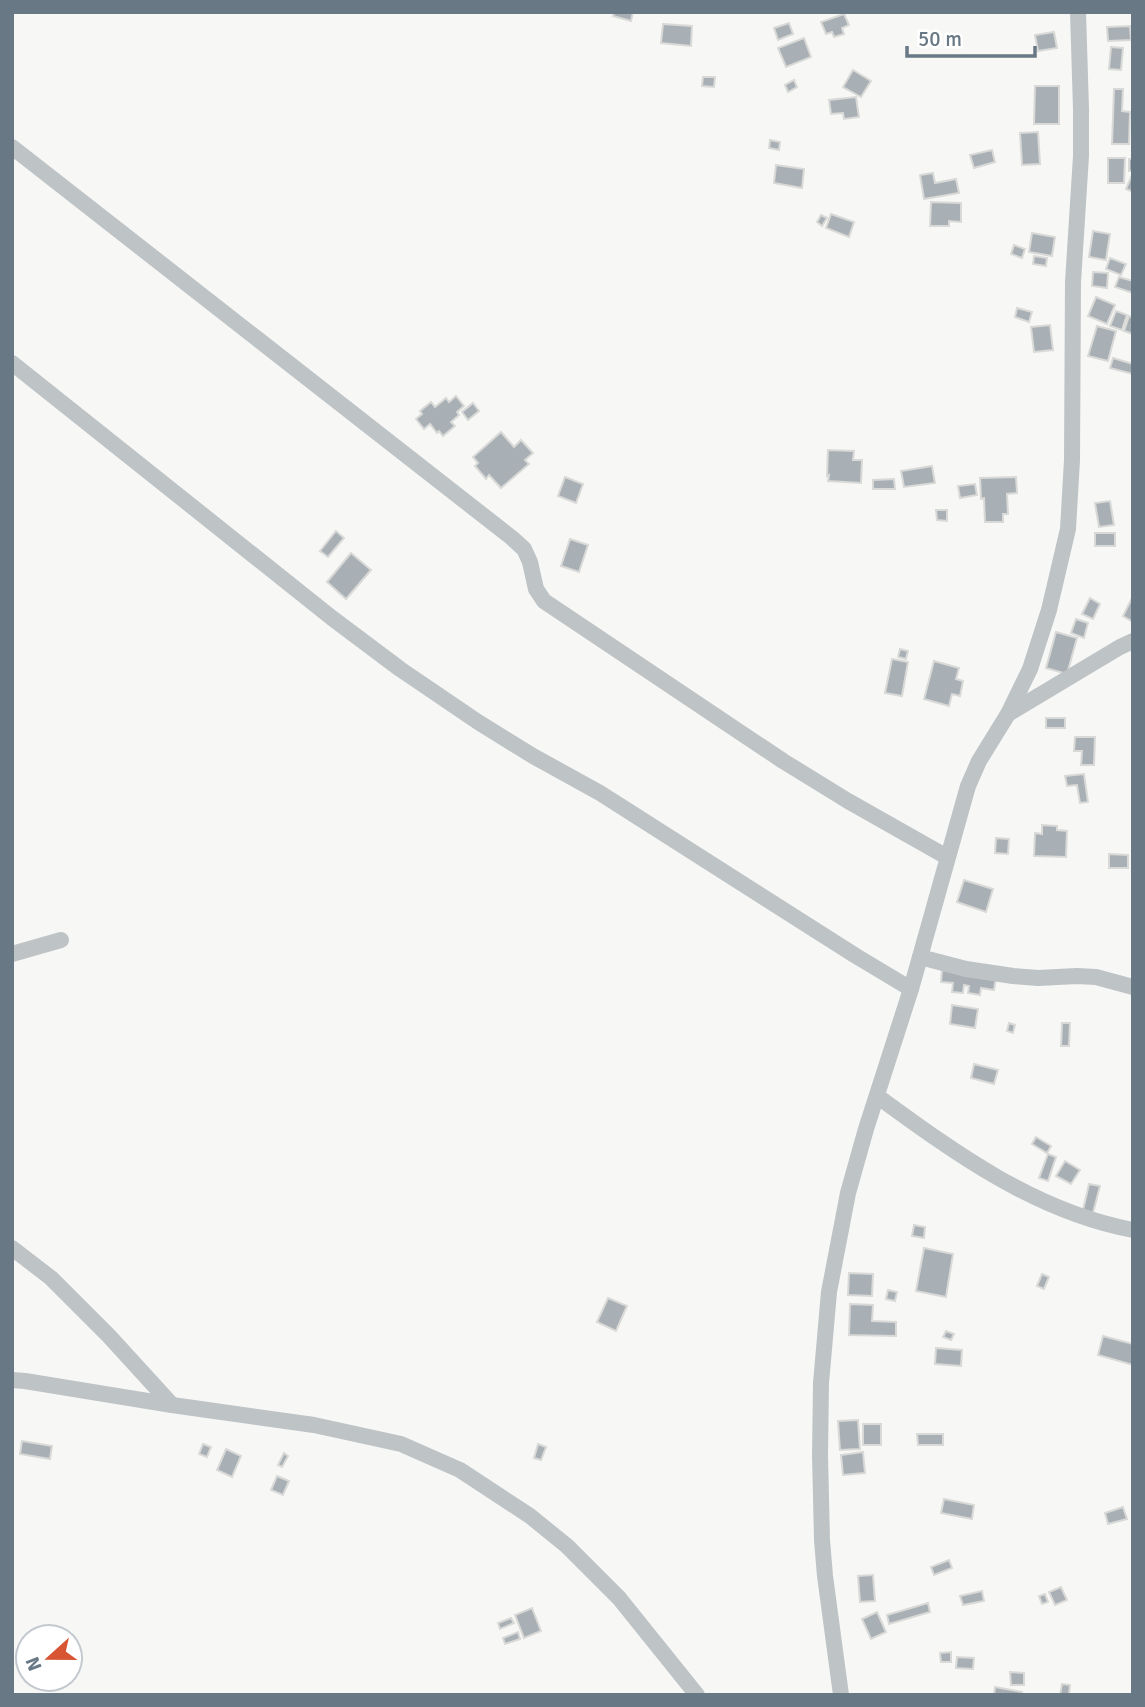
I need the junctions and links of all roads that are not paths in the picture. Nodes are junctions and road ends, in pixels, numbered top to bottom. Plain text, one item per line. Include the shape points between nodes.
1 (1078, 12) edge
2 (12, 147) edge
3 (12, 363) edge
4 (1133, 641) edge
5 (1008, 714) junction
6 (947, 857) junction
7 (61, 940) dead end
8 (12, 954) edge
9 (920, 957) junction
10 (1133, 987) edge
11 (911, 989) junction
12 (877, 1096) junction
13 (1133, 1230) edge
14 (12, 1248) edge
15 (12, 1380) edge
16 (172, 1405) junction
17 (697, 1695) edge
18 (841, 1695) edge

1 - 5 street via 1082,109 1073,282 1070,504 1049,610 1030,669
2 - 6 street via 512,538 524,550 544,601 783,761
3 - 11 street via 400,669 478,722 600,793
4 - 5 street
5 - 6 street via 968,786
6 - 9 street
7 - 8 street
9 - 10 street via 1013,976 1096,977
9 - 11 street
11 - 12 street
12 - 13 street via 1012,1187 1064,1210
12 - 18 street via 838,1241 821,1382 822,1540
14 - 16 street via 51,1278
15 - 16 street
16 - 17 street via 313,1425 401,1444 460,1470 567,1546 619,1598

